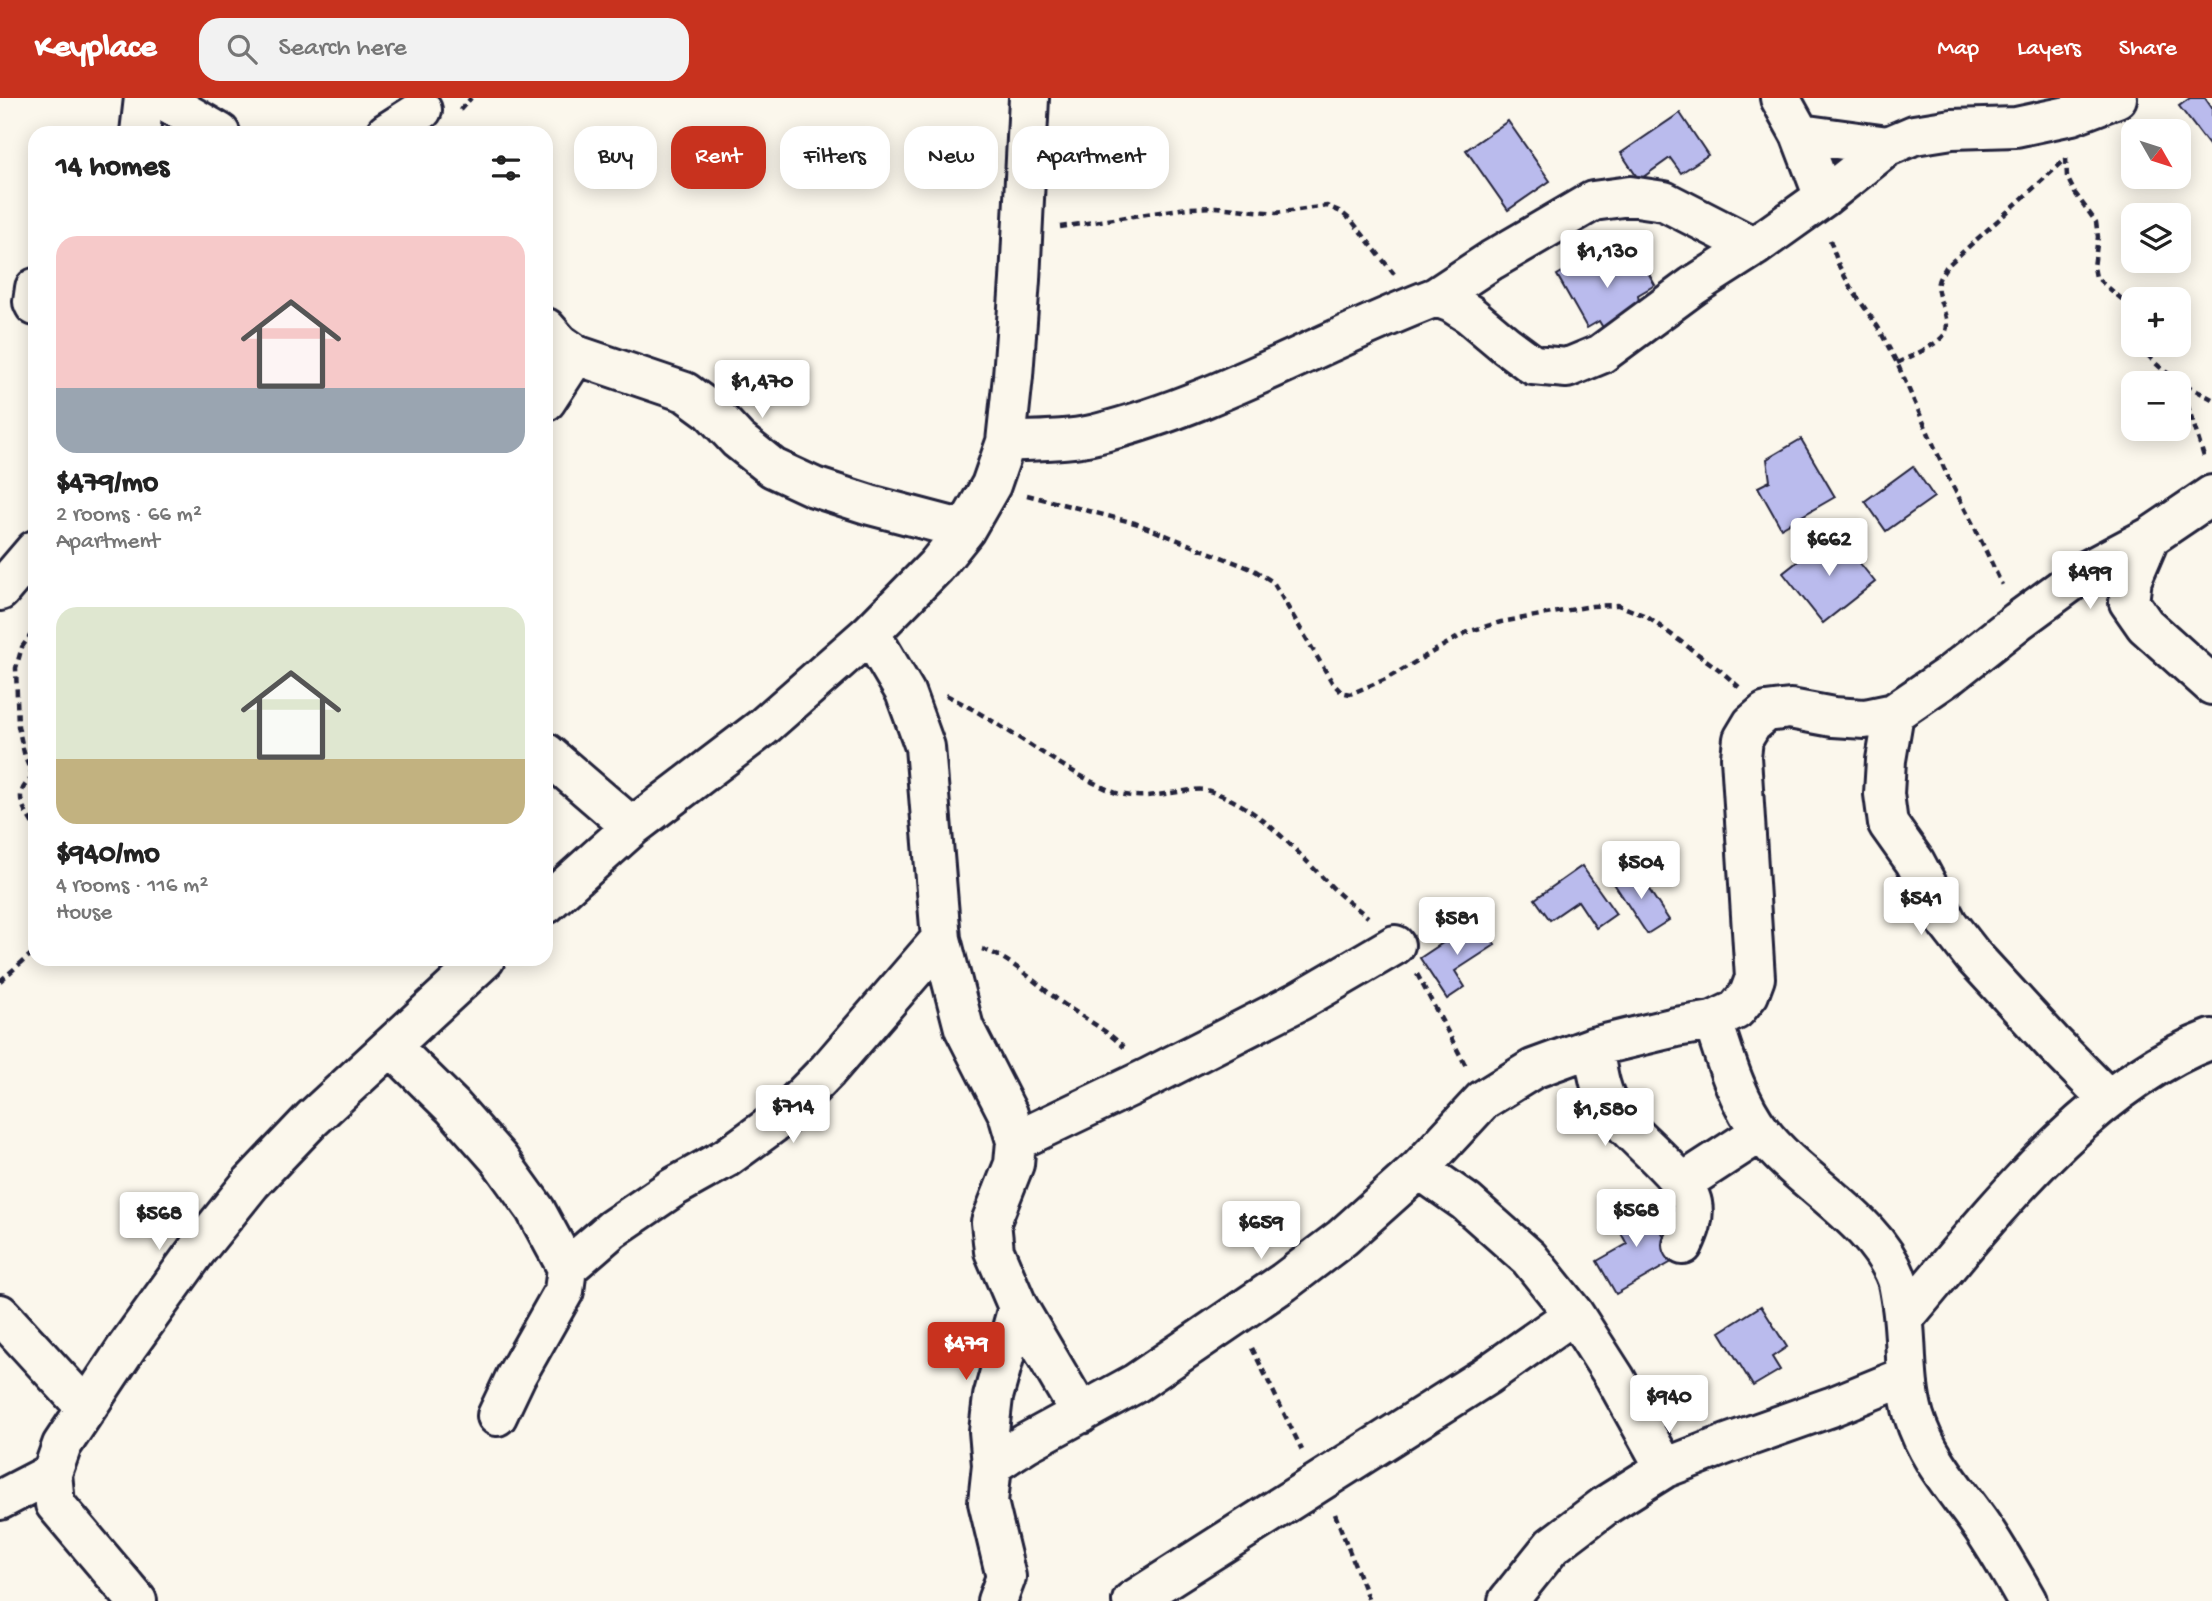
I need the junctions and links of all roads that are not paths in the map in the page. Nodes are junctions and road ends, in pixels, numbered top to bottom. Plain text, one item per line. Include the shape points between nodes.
1 (144, 98) edge
2 (160, 98) edge
3 (1028, 98) edge
4 (1780, 98) edge
5 (2100, 103) edge
6 (424, 114) edge
7 (141, 126) edge
8 (208, 126) edge
9 (400, 126) edge
10 (1800, 134) junction
11 (1888, 146) junction
12 (1824, 197) junction
13 (1754, 247) junction
14 (1427, 301) junction
15 (553, 336) edge
16 (576, 355) junction
17 (553, 390) edge
18 (1006, 442) junction
19 (2210, 481) edge
20 (965, 530) junction
21 (2150, 537) junction
22 (28, 558) edge
23 (2086, 571) junction
24 (0, 592) edge
25 (2129, 602) junction
26 (870, 633) junction
27 (2212, 685) edge
28 (1894, 713) junction
29 (553, 759) edge
30 (632, 827) junction
31 (553, 898) edge
32 (941, 939) junction
33 (1395, 945) road end
34 (478, 966) edge
35 (1713, 1021) junction
36 (2212, 1039) edge
37 (392, 1047) junction
38 (1593, 1047) junction
39 (2108, 1099) junction
40 (1761, 1132) junction
41 (1016, 1141) junction
42 (1419, 1169) junction
43 (1681, 1184) junction
44 (1683, 1245) dead end
45 (567, 1268) junction
46 (1018, 1307) junction
47 (0, 1314) edge
48 (1574, 1314) junction
49 (1904, 1318) junction
50 (1907, 1377) junction
51 (86, 1408) junction
52 (1081, 1414) junction
53 (497, 1416) dead end
54 (992, 1465) junction
55 (1665, 1468) junction
56 (52, 1473) junction
57 (0, 1500) edge
58 (1011, 1593) edge
59 (137, 1601) edge
60 (1132, 1601) edge
61 (1508, 1601) edge
62 (2027, 1601) edge

1 - 7 street
2 - 8 street
3 - 18 street
4 - 10 street
5 - 11 street via 2016,127 1952,129 1914,135
6 - 9 street
10 - 11 street
10 - 12 street
11 - 12 street
12 - 13 street
13 - 14 street via 1664,201 1630,196 1593,201
13 - 14 street via 1601,354 1567,368 1533,365 1452,303
14 - 18 street via 1194,405 1093,435
15 - 16 street
16 - 17 street
16 - 20 street via 685,392 773,468 814,487
18 - 20 street via 991,485
19 - 21 street
20 - 26 street
21 - 23 street
21 - 25 street via 2132,579
22 - 24 street
23 - 25 street
23 - 28 street
25 - 27 street via 2145,625
26 - 30 street via 762,728
26 - 32 street via 905,692 925,747
28 - 35 street via 1864,719 1790,709 1766,712 1743,739 1741,785 1755,978 1735,1010
28 - 39 street via 1884,794 1888,824 1915,862 1948,924 1973,956
29 - 30 street
30 - 31 street
32 - 41 street via 964,1028 1008,1114
32 - 45 street via 781,1118 612,1229
33 - 41 street via 1299,1001
34 - 37 street
35 - 38 street
35 - 40 street via 1734,1082
36 - 39 street
37 - 45 street via 499,1159 535,1209
37 - 51 street via 312,1119 251,1183 197,1250
38 - 42 street via 1533,1069 1483,1100
38 - 43 street via 1599,1083 1611,1108
39 - 49 street via 1987,1218
40 - 43 street
40 - 49 street via 1879,1248 1897,1280
41 - 46 street via 1014,1164 991,1222 994,1251
42 - 48 street via 1466,1202 1530,1258
42 - 52 street via 1342,1238 1236,1315 1136,1384
43 - 44 street via 1692,1203 1691,1228
45 - 53 street via 564,1291
46 - 52 street
46 - 54 street via 993,1397
47 - 51 street
48 - 55 street
48 - 60 street via 1486,1376
49 - 50 street
50 - 55 street
50 - 62 street via 1914,1416 1932,1458
51 - 56 street via 62,1445
52 - 54 street
54 - 58 street via 988,1502
55 - 61 street via 1552,1546
56 - 57 street
56 - 59 street via 55,1504

